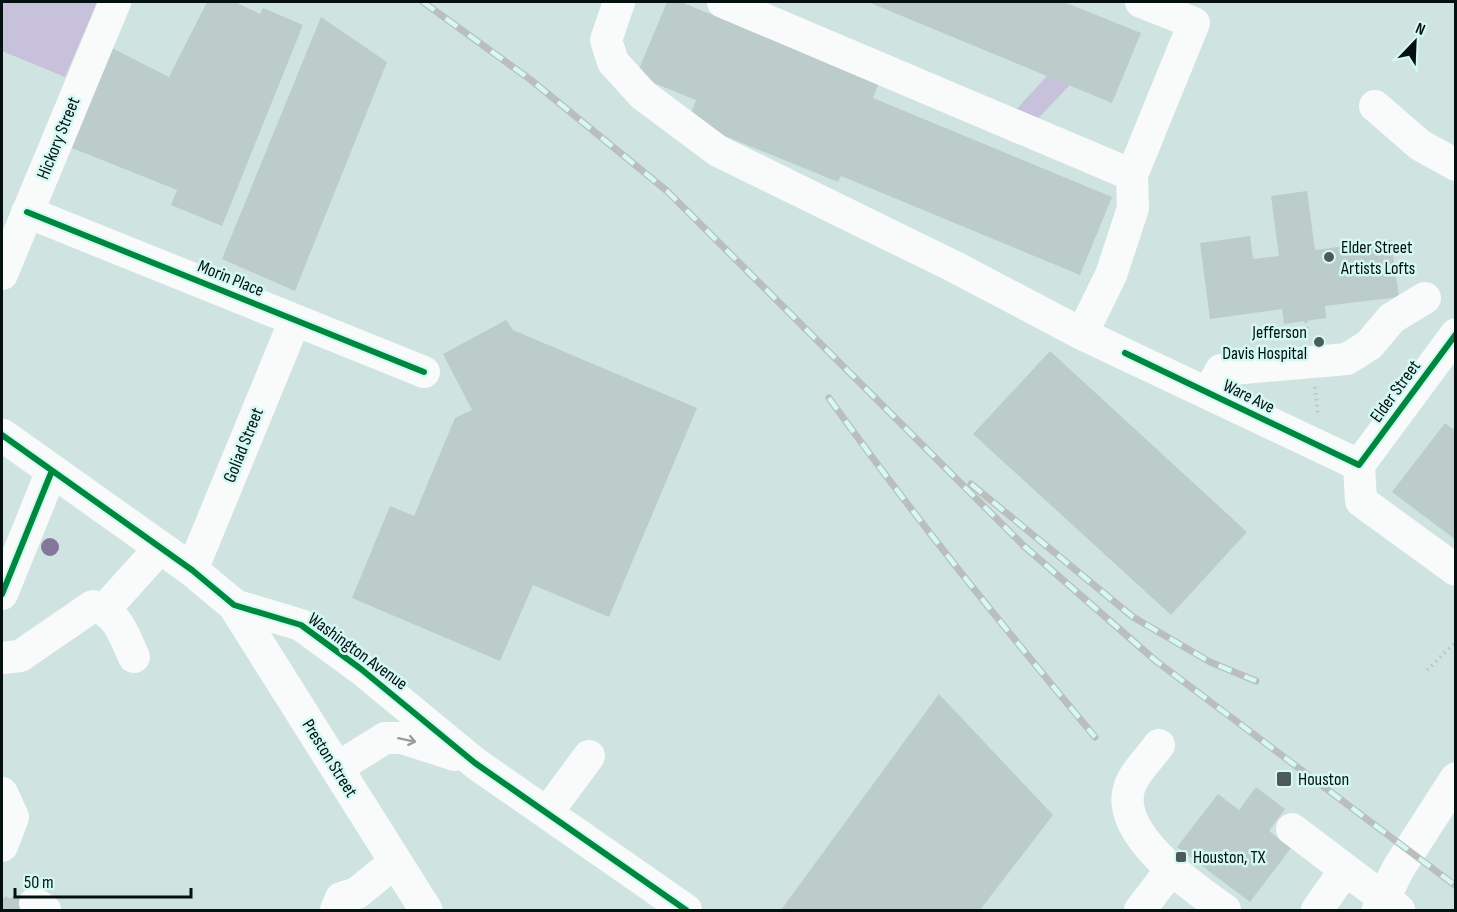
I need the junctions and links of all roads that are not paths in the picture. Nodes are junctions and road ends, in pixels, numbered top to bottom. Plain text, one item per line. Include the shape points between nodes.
1 (115, 2) edge
2 (619, 2) edge
3 (723, 2) edge
4 (1141, 2) edge
5 (1375, 106) dead end
6 (1455, 165) edge
7 (1132, 175) junction
8 (27, 212) junction
9 (2, 274) edge
10 (1425, 298) dead end
11 (295, 320) junction
12 (1083, 334) junction
13 (1455, 334) edge
14 (424, 372) dead end
15 (1208, 393) junction
16 (2, 435) edge
17 (1359, 465) junction
18 (51, 472) junction
19 (159, 549) junction
20 (192, 570) junction
21 (1455, 570) edge
22 (2, 594) edge
23 (234, 605) junction
24 (105, 609) junction
25 (134, 657) dead end
26 (2, 658) edge
27 (1159, 746) dead end
28 (589, 756) dead end
29 (475, 763) junction
30 (337, 768) junction
31 (1455, 779) edge
32 (2, 793) edge
33 (547, 813) junction
34 (1292, 829) dead end
35 (2, 846) edge
36 (395, 862) junction
37 (1170, 870) junction
38 (1344, 870) junction
39 (336, 910) edge
40 (426, 910) edge
41 (686, 910) edge
42 (1140, 910) edge
43 (1225, 910) edge
44 (1317, 910) edge
45 (1378, 910) edge
46 (1400, 910) edge

1 - 8 street, Hickory Street
2 - 12 street, Ware Ave via 606,40 613,62 643,95 718,151
3 - 7 street
4 - 7 street via 1194,23
5 - 6 street via 1420,145
7 - 12 street via 1133,208 1112,275
8 - 9 street, Hickory Street
8 - 11 street, Morin Place
10 - 15 street via 1392,318 1358,354 1347,359 1221,370
11 - 14 street, Morin Place
11 - 20 street, Goliad Street
12 - 15 street, Ware Ave
13 - 17 street, Elder Street
15 - 17 street, Ware Ave
16 - 18 main road, Washington Avenue
17 - 21 street via 1361,501
18 - 19 main road, Washington Avenue
18 - 22 street
19 - 20 main road, Washington Avenue
19 - 24 street
20 - 23 main road, Washington Avenue
23 - 29 street, Washington Avenue via 302,625
23 - 30 main road, Preston Street
24 - 25 street via 118,623
24 - 26 street via 93,606 20,656
27 - 37 street via 1132,780 1128,798 1134,828
28 - 33 street
30 -> 29 street, Washington Avenue via 385,738 409,740
29 - 33 street, Washington Avenue
30 - 36 main road, Preston Street
31 - 45 main road via 1398,869
32 - 35 street via 13,817
33 - 41 street, Washington Avenue
34 - 38 street
36 - 39 street via 357,893 341,898
36 - 40 main road, Preston Street
37 - 42 street
37 - 43 street
38 - 44 street
38 - 46 street

